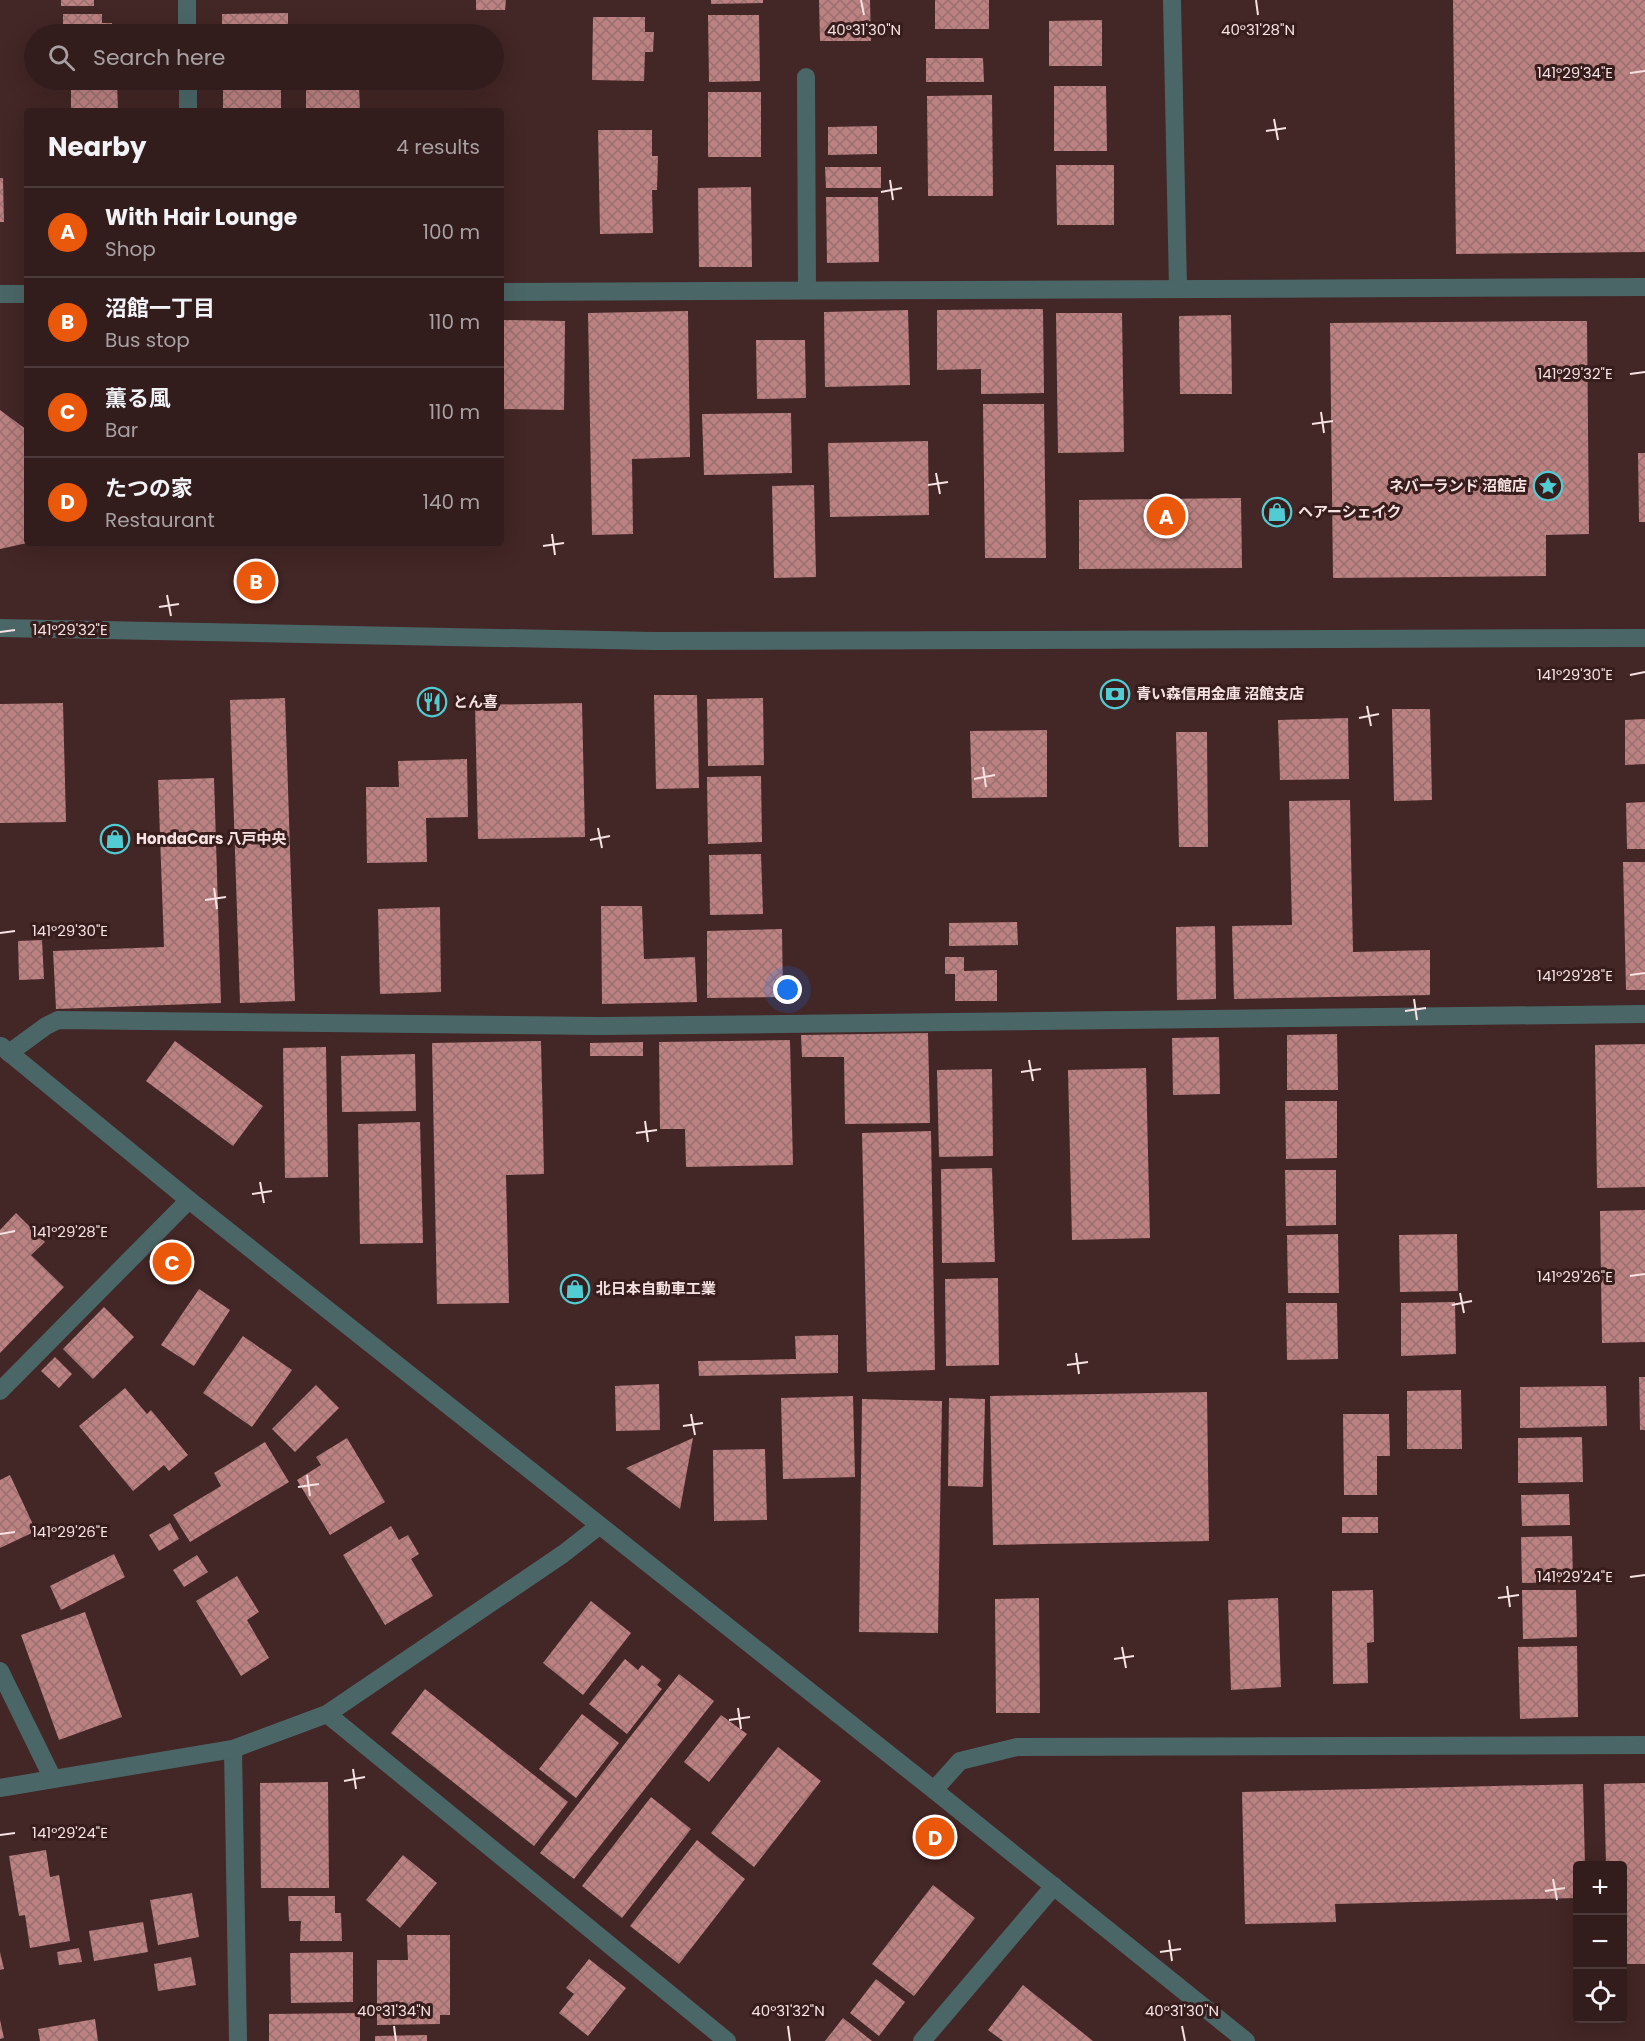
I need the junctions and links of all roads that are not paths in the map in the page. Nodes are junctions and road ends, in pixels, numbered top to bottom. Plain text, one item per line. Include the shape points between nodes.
1 (187, 0) edge
2 (1172, 0) edge
3 (187, 24) edge
4 (806, 77) dead end
5 (188, 90) edge
6 (188, 108) edge
7 (1645, 287) edge
8 (1178, 289) junction
9 (807, 290) junction
10 (504, 292) edge
11 (0, 294) edge
12 (24, 294) edge
13 (0, 628) edge
14 (1645, 638) edge
15 (1645, 1014) edge
16 (5, 1049) edge
17 (189, 1200) junction
18 (0, 1391) edge
19 (599, 1526) junction
20 (0, 1671) edge
21 (327, 1714) junction
22 (1645, 1745) edge
23 (233, 1749) junction
24 (53, 1779) junction
25 (0, 1788) edge
26 (934, 1790) junction
27 (1054, 1886) junction
28 (238, 2041) edge
29 (727, 2041) edge
30 (922, 2041) edge
31 (1246, 2041) edge

1 - 3 street
2 - 8 street
4 - 9 street
5 - 6 street
7 - 8 street
8 - 9 street
9 - 10 street
11 - 12 street
13 - 14 street via 654,641
15 - 16 street via 601,1026 58,1020
16 - 17 street
17 - 18 street
17 - 19 street
19 - 21 street
19 - 26 street
20 - 24 street
21 - 23 street
21 - 29 street
22 - 26 street via 1017,1747 960,1761
23 - 24 street
23 - 28 street
24 - 25 street
26 - 27 street
27 - 30 street
27 - 31 street

